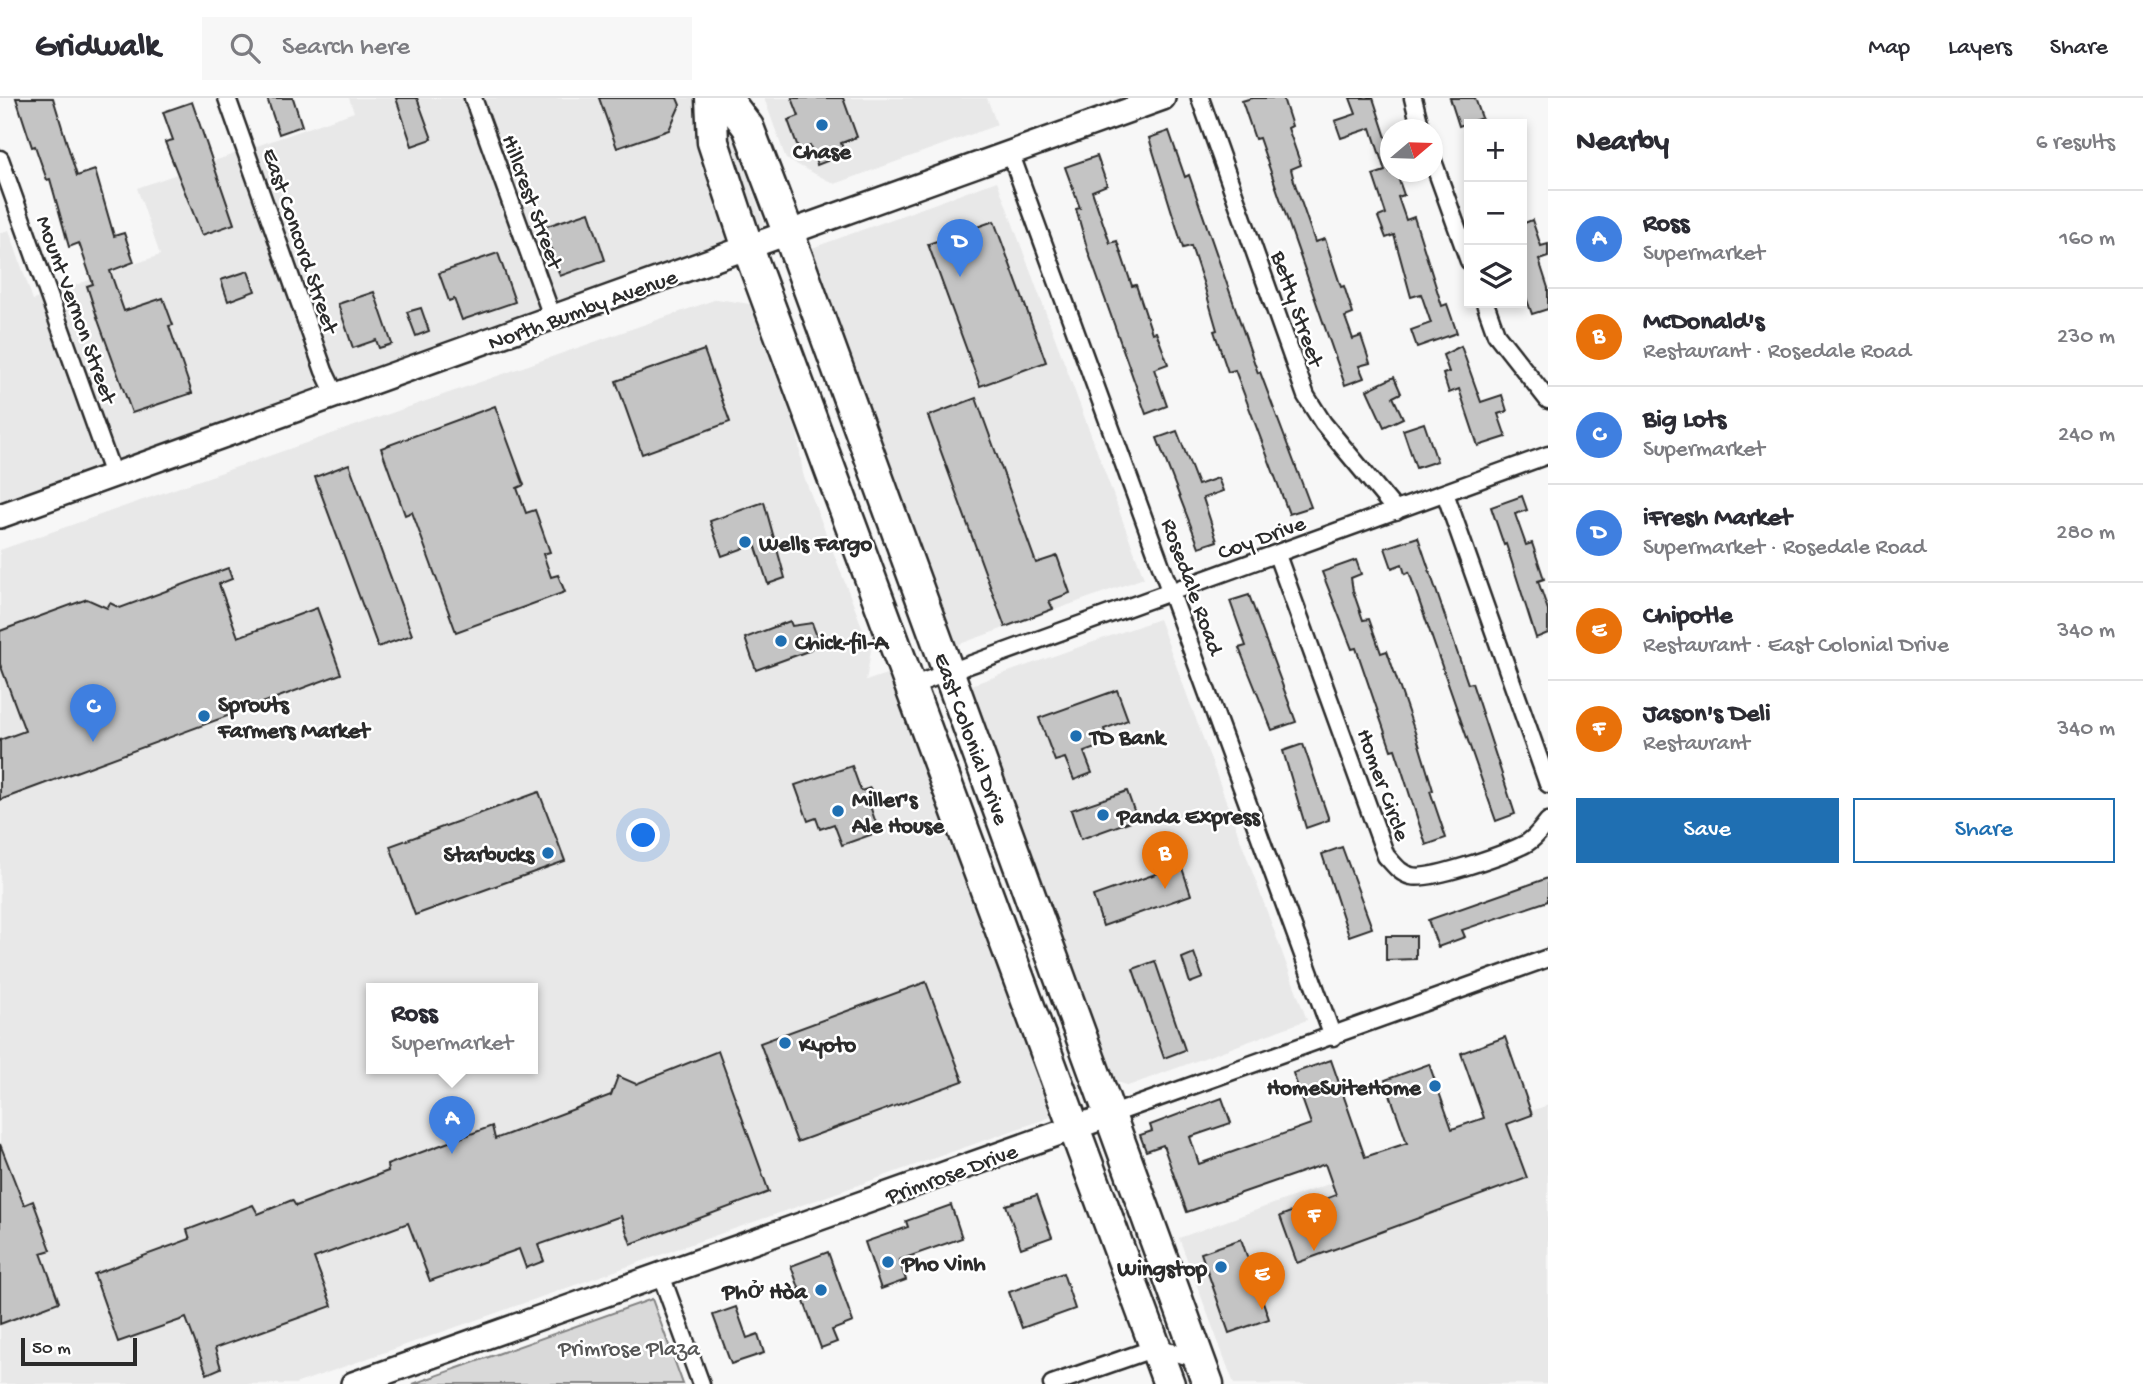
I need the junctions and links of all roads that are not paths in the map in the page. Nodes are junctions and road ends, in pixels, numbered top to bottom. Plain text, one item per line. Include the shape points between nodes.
1 (227, 98) edge
2 (473, 98) edge
3 (711, 98) edge
4 (726, 98) edge
5 (1163, 98) edge
6 (1200, 98) edge
7 (1413, 98) edge
8 (1418, 119) edge
9 (1010, 152) junction
10 (0, 159) edge
11 (1441, 182) edge
12 (788, 232) junction
13 (1464, 247) edge
14 (748, 248) junction
15 (1487, 308) edge
16 (553, 318) junction
17 (336, 396) junction
18 (1548, 400) edge
19 (1548, 455) edge
20 (113, 475) junction
21 (1445, 493) junction
22 (1396, 511) junction
23 (0, 516) edge
24 (1276, 555) junction
25 (1173, 592) junction
26 (949, 672) junction
27 (911, 687) junction
28 (1548, 784) edge
29 (1548, 821) edge
30 (1548, 958) edge
31 (1333, 1037) junction
32 (1110, 1115) junction
33 (1074, 1128) junction
34 (661, 1275) junction
35 (1155, 1348) junction
36 (1204, 1372) edge
37 (353, 1384) edge
38 (701, 1384) edge
39 (1052, 1384) edge
40 (1169, 1384) edge

1 - 17 street, East Concord Street
2 - 16 street, Hillcrest Street
3 - 14 highway, East Colonial Drive via 713,142
4 - 12 highway, East Colonial Drive via 748,127
5 - 9 street, North Bumby Avenue
6 - 22 street, Betty Street via 1306,396
7 - 8 street
9 - 12 street, North Bumby Avenue
9 - 25 street, Rosedale Road
10 - 20 street, Mount Vernon Street
11 - 13 street
12 - 14 street, North Bumby Avenue
12 - 26 highway, East Colonial Drive
14 - 16 street, North Bumby Avenue
14 - 27 highway, East Colonial Drive
15 - 18 street via 1496,334
16 - 17 street, North Bumby Avenue
17 - 20 street, North Bumby Avenue
19 - 21 street, Coy Drive
20 - 23 street, North Bumby Avenue
21 - 22 street, Coy Drive
21 - 28 street
22 - 24 street, Coy Drive
24 - 25 street, Coy Drive
24 - 29 street, Homer Circle via 1386,856 1400,872 1414,877 1436,874 1520,847
25 - 26 street, Coy Drive
25 - 31 street, Rosedale Road
26 - 27 street, Coy Drive
26 - 32 highway, East Colonial Drive
27 - 33 highway, East Colonial Drive
30 - 31 street, Primrose Drive
31 - 32 street, Primrose Drive
32 - 33 street, Primrose Drive
32 - 36 highway, East Colonial Drive
33 - 34 street, Primrose Drive
33 - 35 highway, East Colonial Drive
34 - 37 street, Primrose Drive
34 - 38 street
35 - 36 street
35 - 39 street
35 - 40 highway, East Colonial Drive

